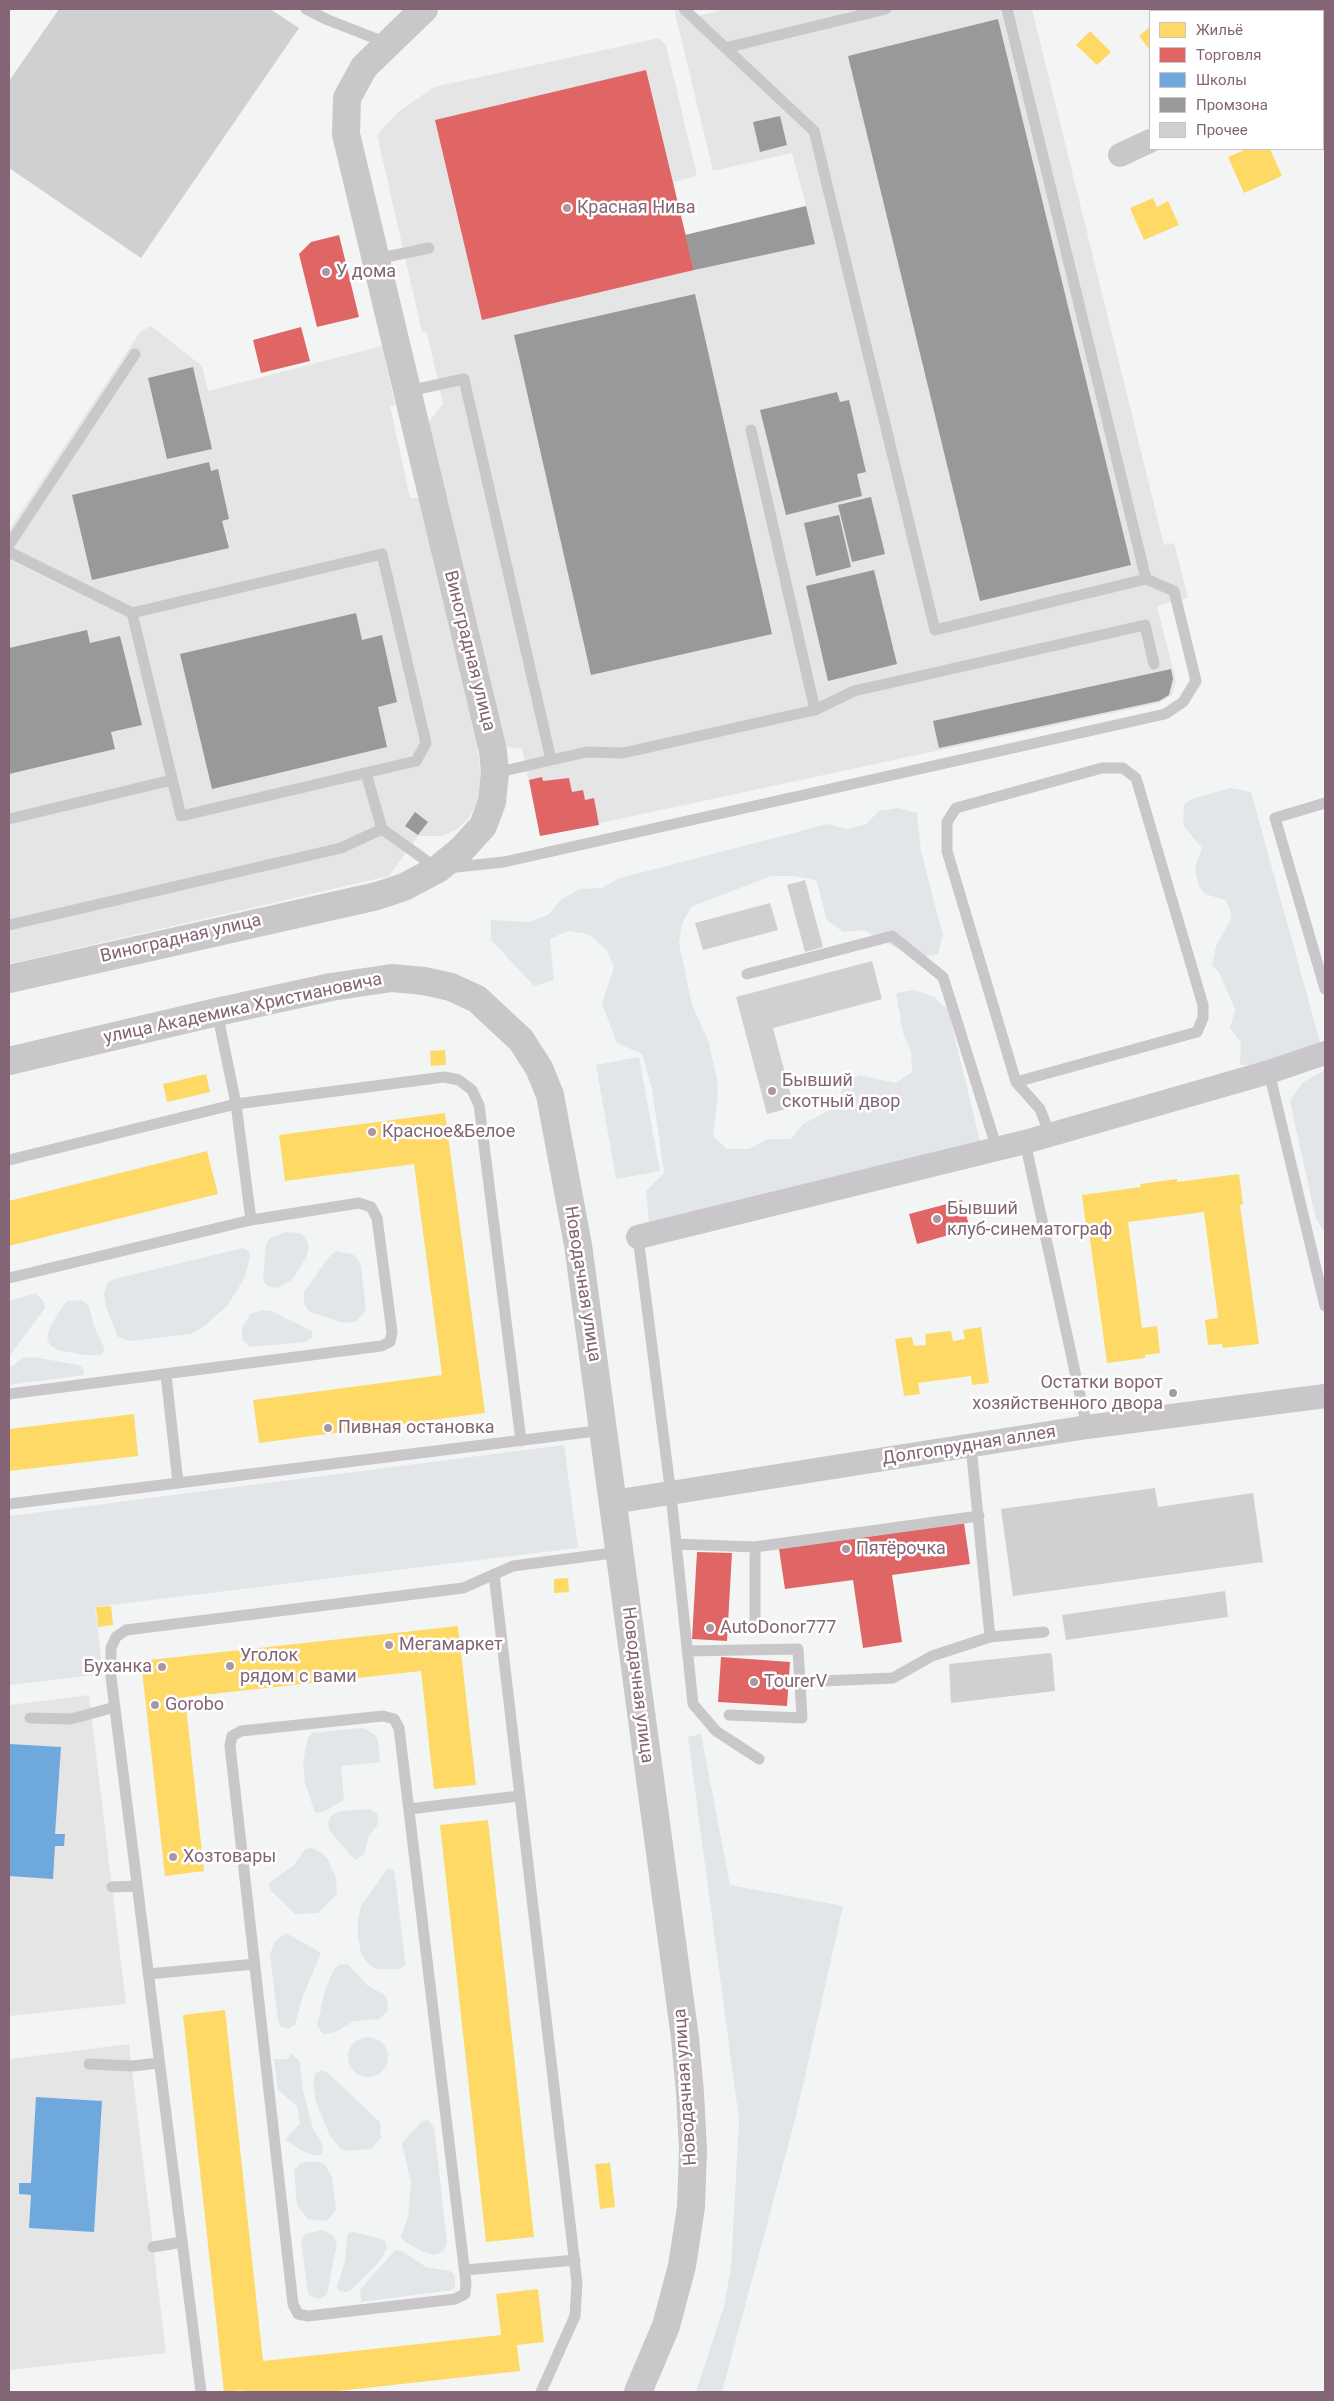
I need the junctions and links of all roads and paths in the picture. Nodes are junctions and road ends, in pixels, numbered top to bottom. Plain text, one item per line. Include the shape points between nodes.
1 (306, 9) edge
2 (424, 9) edge
3 (684, 9) edge
4 (886, 9) edge
5 (1007, 9) edge
6 (387, 43) junction
7 (724, 48) junction
8 (1149, 141) edge
9 (1120, 155) dead end
10 (429, 248) dead end
11 (374, 259) junction
12 (135, 354) dead end
13 (407, 391) junction
14 (751, 430) dead end
15 (9, 545) edge
16 (9, 552) edge
17 (1146, 579) junction
18 (132, 613) junction
19 (1154, 664) dead end
20 (815, 710) junction
21 (551, 760) junction
22 (366, 773) junction
23 (495, 773) junction
24 (172, 780) junction
25 (1325, 803) edge
26 (9, 819) edge
27 (382, 829) junction
28 (438, 869) junction
29 (9, 925) edge
30 (746, 974) dead end
31 (9, 979) edge
32 (1325, 989) edge
33 (477, 999) joint
34 (217, 1012) junction
35 (1325, 1053) edge
36 (9, 1061) edge
37 (1269, 1072) junction
38 (1016, 1082) junction
39 (236, 1104) junction
40 (1050, 1135) junction
41 (1025, 1142) junction
42 (997, 1148) junction
43 (9, 1160) edge
44 (251, 1220) junction
45 (638, 1237) joint
46 (9, 1278) edge
47 (1325, 1306) edge
48 (166, 1375) junction
49 (9, 1394) edge
50 (1325, 1396) edge
51 (1087, 1427) junction
52 (604, 1430) junction
53 (521, 1441) junction
54 (971, 1446) junction
55 (178, 1483) junction
56 (671, 1495) junction
57 (614, 1502) junction
58 (9, 1504) edge
59 (979, 1516) junction
60 (676, 1544) junction
61 (755, 1547) junction
62 (620, 1552) junction
63 (494, 1574) junction
64 (755, 1622) dead end
65 (1044, 1632) dead end
66 (990, 1637) junction
67 (687, 1652) junction
68 (823, 1680) dead end
69 (115, 1707) junction
70 (729, 1714) dead end
71 (30, 1718) dead end
72 (759, 1759) dead end
73 (519, 1796) junction
74 (409, 1809) junction
75 (137, 1886) junction
76 (112, 1887) dead end
77 (255, 1964) junction
78 (148, 1974) junction
79 (159, 2062) junction
80 (88, 2064) dead end
81 (182, 2242) junction
82 (153, 2247) dead end
83 (575, 2260) junction
84 (465, 2270) junction
85 (201, 2392) edge
86 (541, 2392) edge
87 (638, 2392) edge

1 - 6 lane
2 - 6 street, Виноградная улица
3 - 7 lane
4 - 7 lane
5 - 17 lane
6 - 11 street, Виноградная улица via 364,67 347,98 346,134
7 - 17 lane via 814,131 935,630
8 - 9 street
10 - 11 lane
11 - 13 street, Виноградная улица
12 - 15 lane
13 - 21 lane via 464,379
13 - 23 street, Виноградная улица via 493,751
14 - 20 lane
16 - 18 lane
17 - 28 lane via 1174,591 1196,681 1183,702 1165,714 504,862
18 - 22 lane via 382,554 426,743 416,761
18 - 24 lane
19 - 20 lane via 1145,625 854,691
20 - 21 lane via 623,753 587,752
21 - 23 lane
22 - 24 lane via 180,816
22 - 27 lane
23 - 28 street, Виноградная улица via 492,802 483,826
24 - 26 lane
25 - 32 lane via 1274,818
27 - 28 lane
27 - 29 lane via 341,848
28 - 31 street, Виноградная улица via 404,887 377,896
30 - 42 lane via 892,936 944,977
33 - 34 street, улица Академика Христиановича via 451,987 392,978
33 - 52 street, Новодачная улица via 521,1040 539,1068 550,1095 578,1245
34 - 36 street, улица Академика Христиановича
34 - 39 lane
35 - 37 street
37 - 40 street
37 - 47 lane
38 - 38 lane via 946,851 947,822 956,808 1102,768 1123,768 1136,778 1203,1005 1203,1018 1197,1032
38 - 40 lane via 1040,1109
39 - 43 lane
39 - 44 lane
39 - 53 lane via 444,1077 459,1080 472,1090 479,1104
40 - 41 street
41 - 42 street
41 - 51 lane
42 - 45 street
44 - 46 lane
44 - 48 lane via 359,1203 371,1207 377,1218 392,1332 390,1342 382,1346
45 - 56 lane
48 - 49 lane
48 - 55 lane
50 - 51 street, Долгопрудная аллея
51 - 54 street, Долгопрудная аллея
52 - 53 lane
52 - 57 street, Новодачная улица
53 - 55 lane
54 - 56 street, Долгопрудная аллея
54 - 59 lane
55 - 58 lane
56 - 57 street, Долгопрудная аллея
56 - 60 lane
57 - 62 street, Новодачная улица
59 - 61 lane
59 - 66 lane
60 - 61 lane
60 - 67 lane
61 - 64 lane
62 - 63 lane via 513,1566
62 - 87 street, Новодачная улица via 685,2038 693,2150 691,2207 682,2266 666,2326
63 - 69 lane via 463,1588 126,1630 116,1637 109,1661
63 - 73 lane
65 - 66 lane
66 - 68 lane via 932,1656 893,1678
67 - 70 lane via 798,1648 802,1718
67 - 72 lane via 693,1704 716,1731
69 - 71 lane via 71,1719
69 - 75 lane
73 - 74 lane
73 - 83 lane
74 - 77 lane via 399,1728 394,1719 373,1717 241,1731 232,1736 230,1746
74 - 84 lane
75 - 76 lane
75 - 78 lane
77 - 78 lane
77 - 84 lane via 293,2304 298,2314 308,2316 455,2299 465,2294
78 - 79 lane
79 - 80 lane via 132,2066
79 - 81 lane
81 - 82 lane
81 - 85 lane
83 - 84 lane
83 - 86 lane via 575,2316

